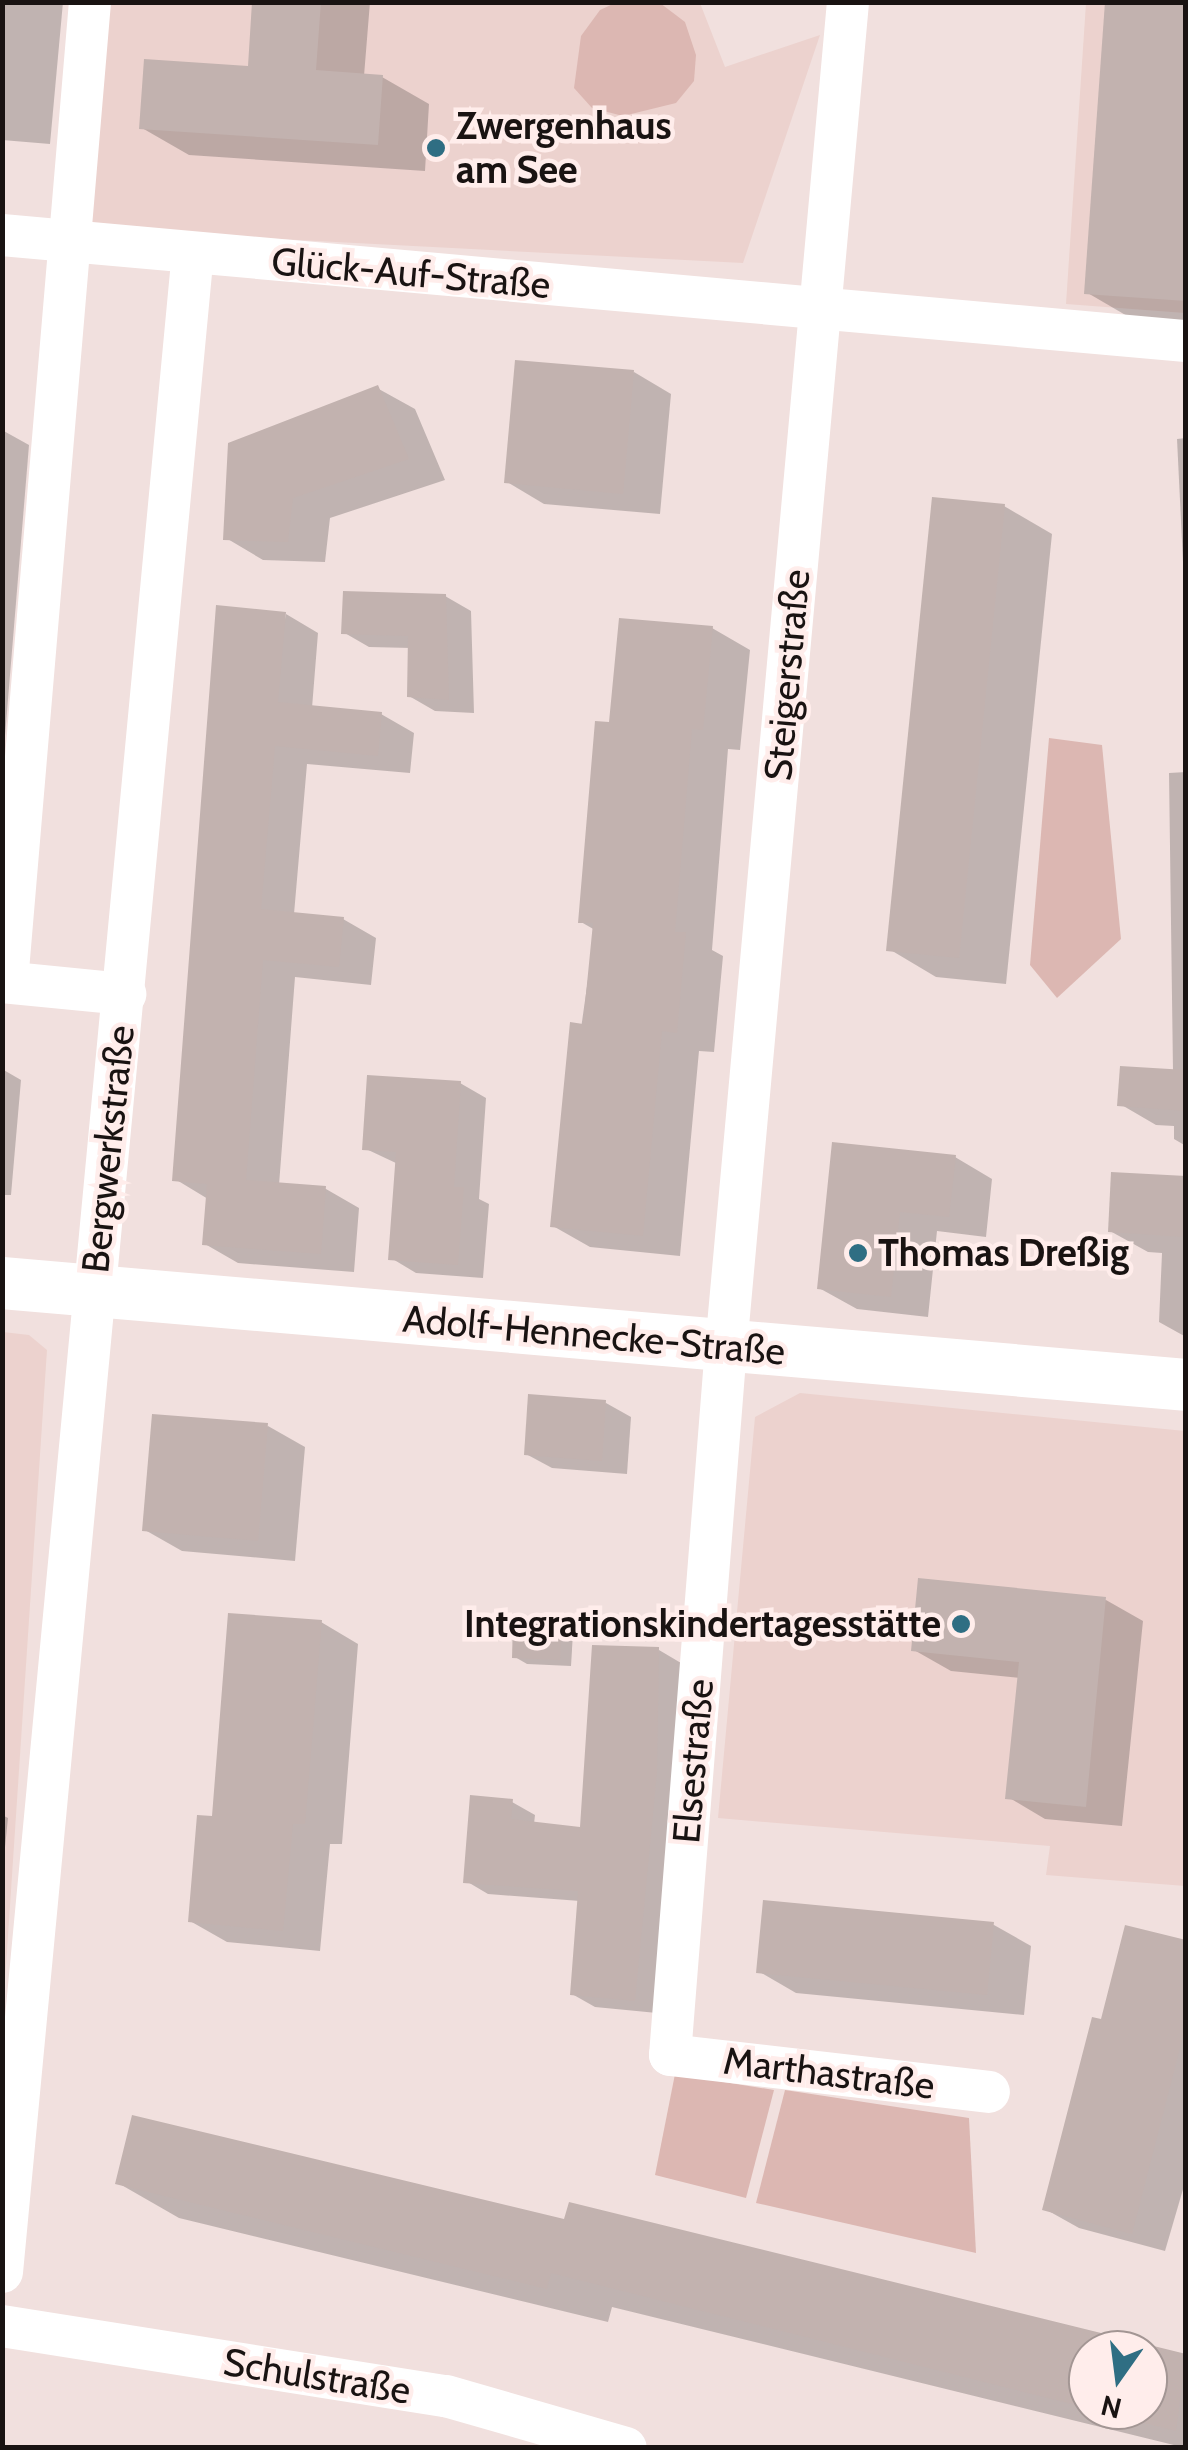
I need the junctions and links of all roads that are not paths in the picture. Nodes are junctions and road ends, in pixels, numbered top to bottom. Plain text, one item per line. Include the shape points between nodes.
1 (90, 2) edge
2 (848, 2) edge
3 (2, 235) edge
4 (67, 240) junction
5 (193, 254) junction
6 (820, 310) junction
7 (1186, 341) edge
8 (5, 982) edge
9 (125, 994) junction
10 (2, 1283) edge
11 (93, 1291) junction
12 (726, 1347) junction
13 (1186, 1385) edge
14 (12, 2042) edge
15 (670, 2055) joint
16 (989, 2092) dead end
17 (2, 2272) edge
18 (2, 2326) edge
19 (626, 2448) edge

1 - 4 street
2 - 6 street, Steigerstraße
3 - 4 street, Glück-Auf-Straße
4 - 5 street, Glück-Auf-Straße
4 - 8 street
5 - 6 street, Glück-Auf-Straße
5 - 9 street, Bergwerkstraße
6 - 7 street, Glück-Auf-Straße
6 - 12 street, Steigerstraße
8 - 9 street
9 - 11 street, Bergwerkstraße
10 - 11 street, Adolf-Hennecke-Straße
11 - 12 street, Adolf-Hennecke-Straße
11 - 14 street, Bergwerkstraße
12 - 13 street, Adolf-Hennecke-Straße
12 - 15 street, Elsestraße
14 - 17 street
15 - 16 street, Marthastraße
18 - 19 street, Schulstraße via 446,2396

